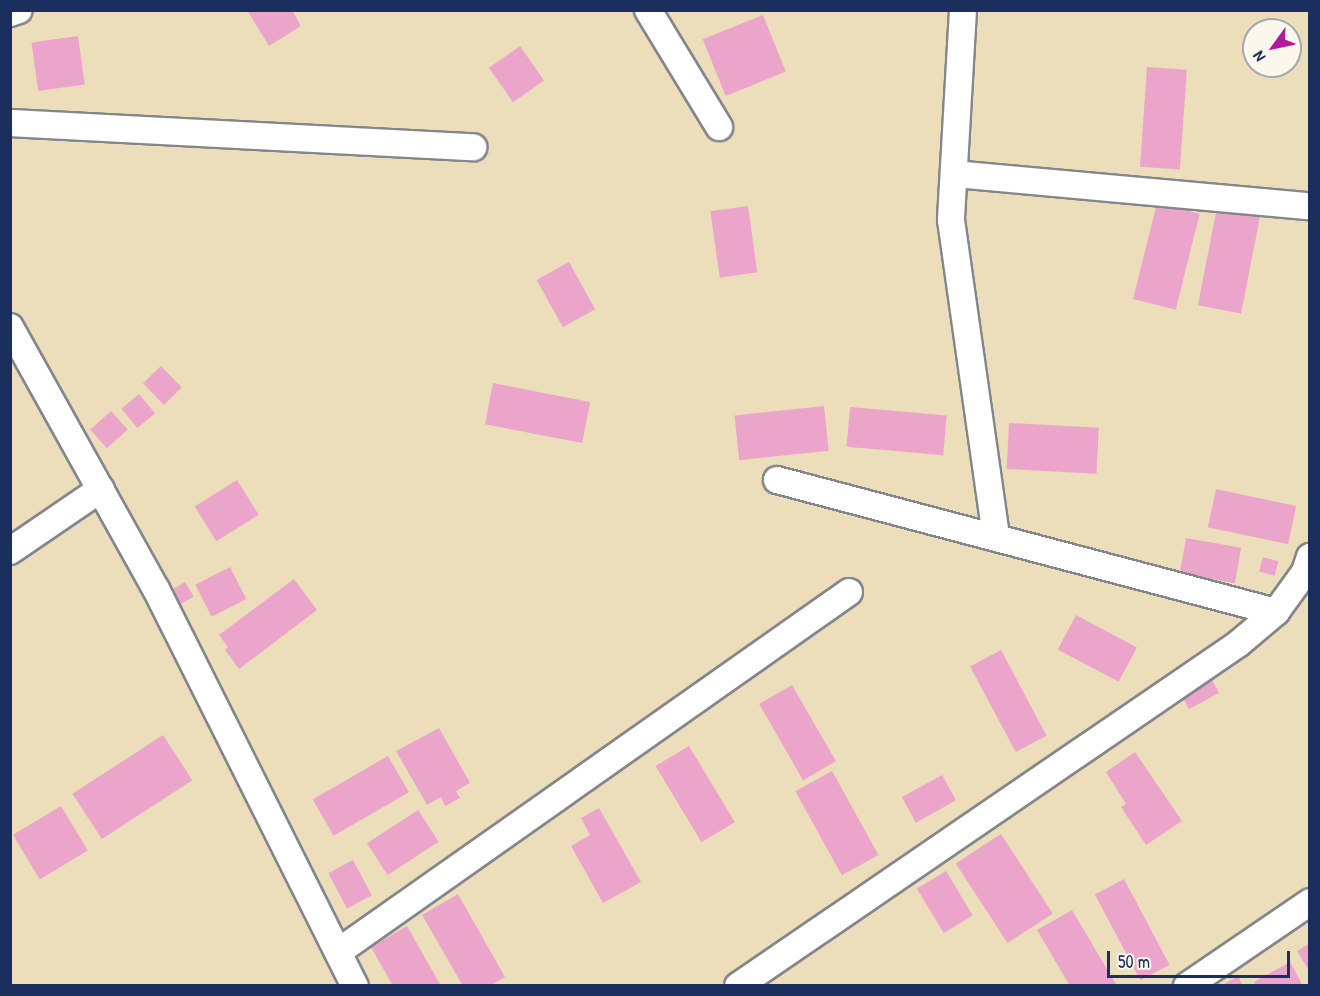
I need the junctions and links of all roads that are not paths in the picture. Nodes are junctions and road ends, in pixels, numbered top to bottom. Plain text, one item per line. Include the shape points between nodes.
1 (19, 10) edge
2 (648, 10) edge
3 (963, 10) edge
4 (10, 13) edge
5 (10, 123) edge
6 (720, 127) dead end
7 (473, 147) dead end
8 (955, 174) junction
9 (1310, 206) edge
10 (10, 327) edge
11 (777, 480) dead end
12 (100, 489) junction
13 (996, 538) junction
14 (10, 551) edge
15 (1310, 557) edge
16 (849, 592) dead end
17 (1276, 612) junction
18 (1310, 902) edge
19 (338, 952) junction
20 (355, 986) edge
21 (738, 986) edge
22 (1187, 986) edge

1 - 4 street
2 - 6 street
3 - 8 street
5 - 7 street
8 - 9 street
8 - 13 street via 951,220 955,261
10 - 12 street
11 - 13 street
12 - 14 street
12 - 19 street via 156,589
13 - 17 street
15 - 17 street via 1305,572
16 - 19 street
17 - 21 street via 1238,644
18 - 22 street
19 - 20 street

